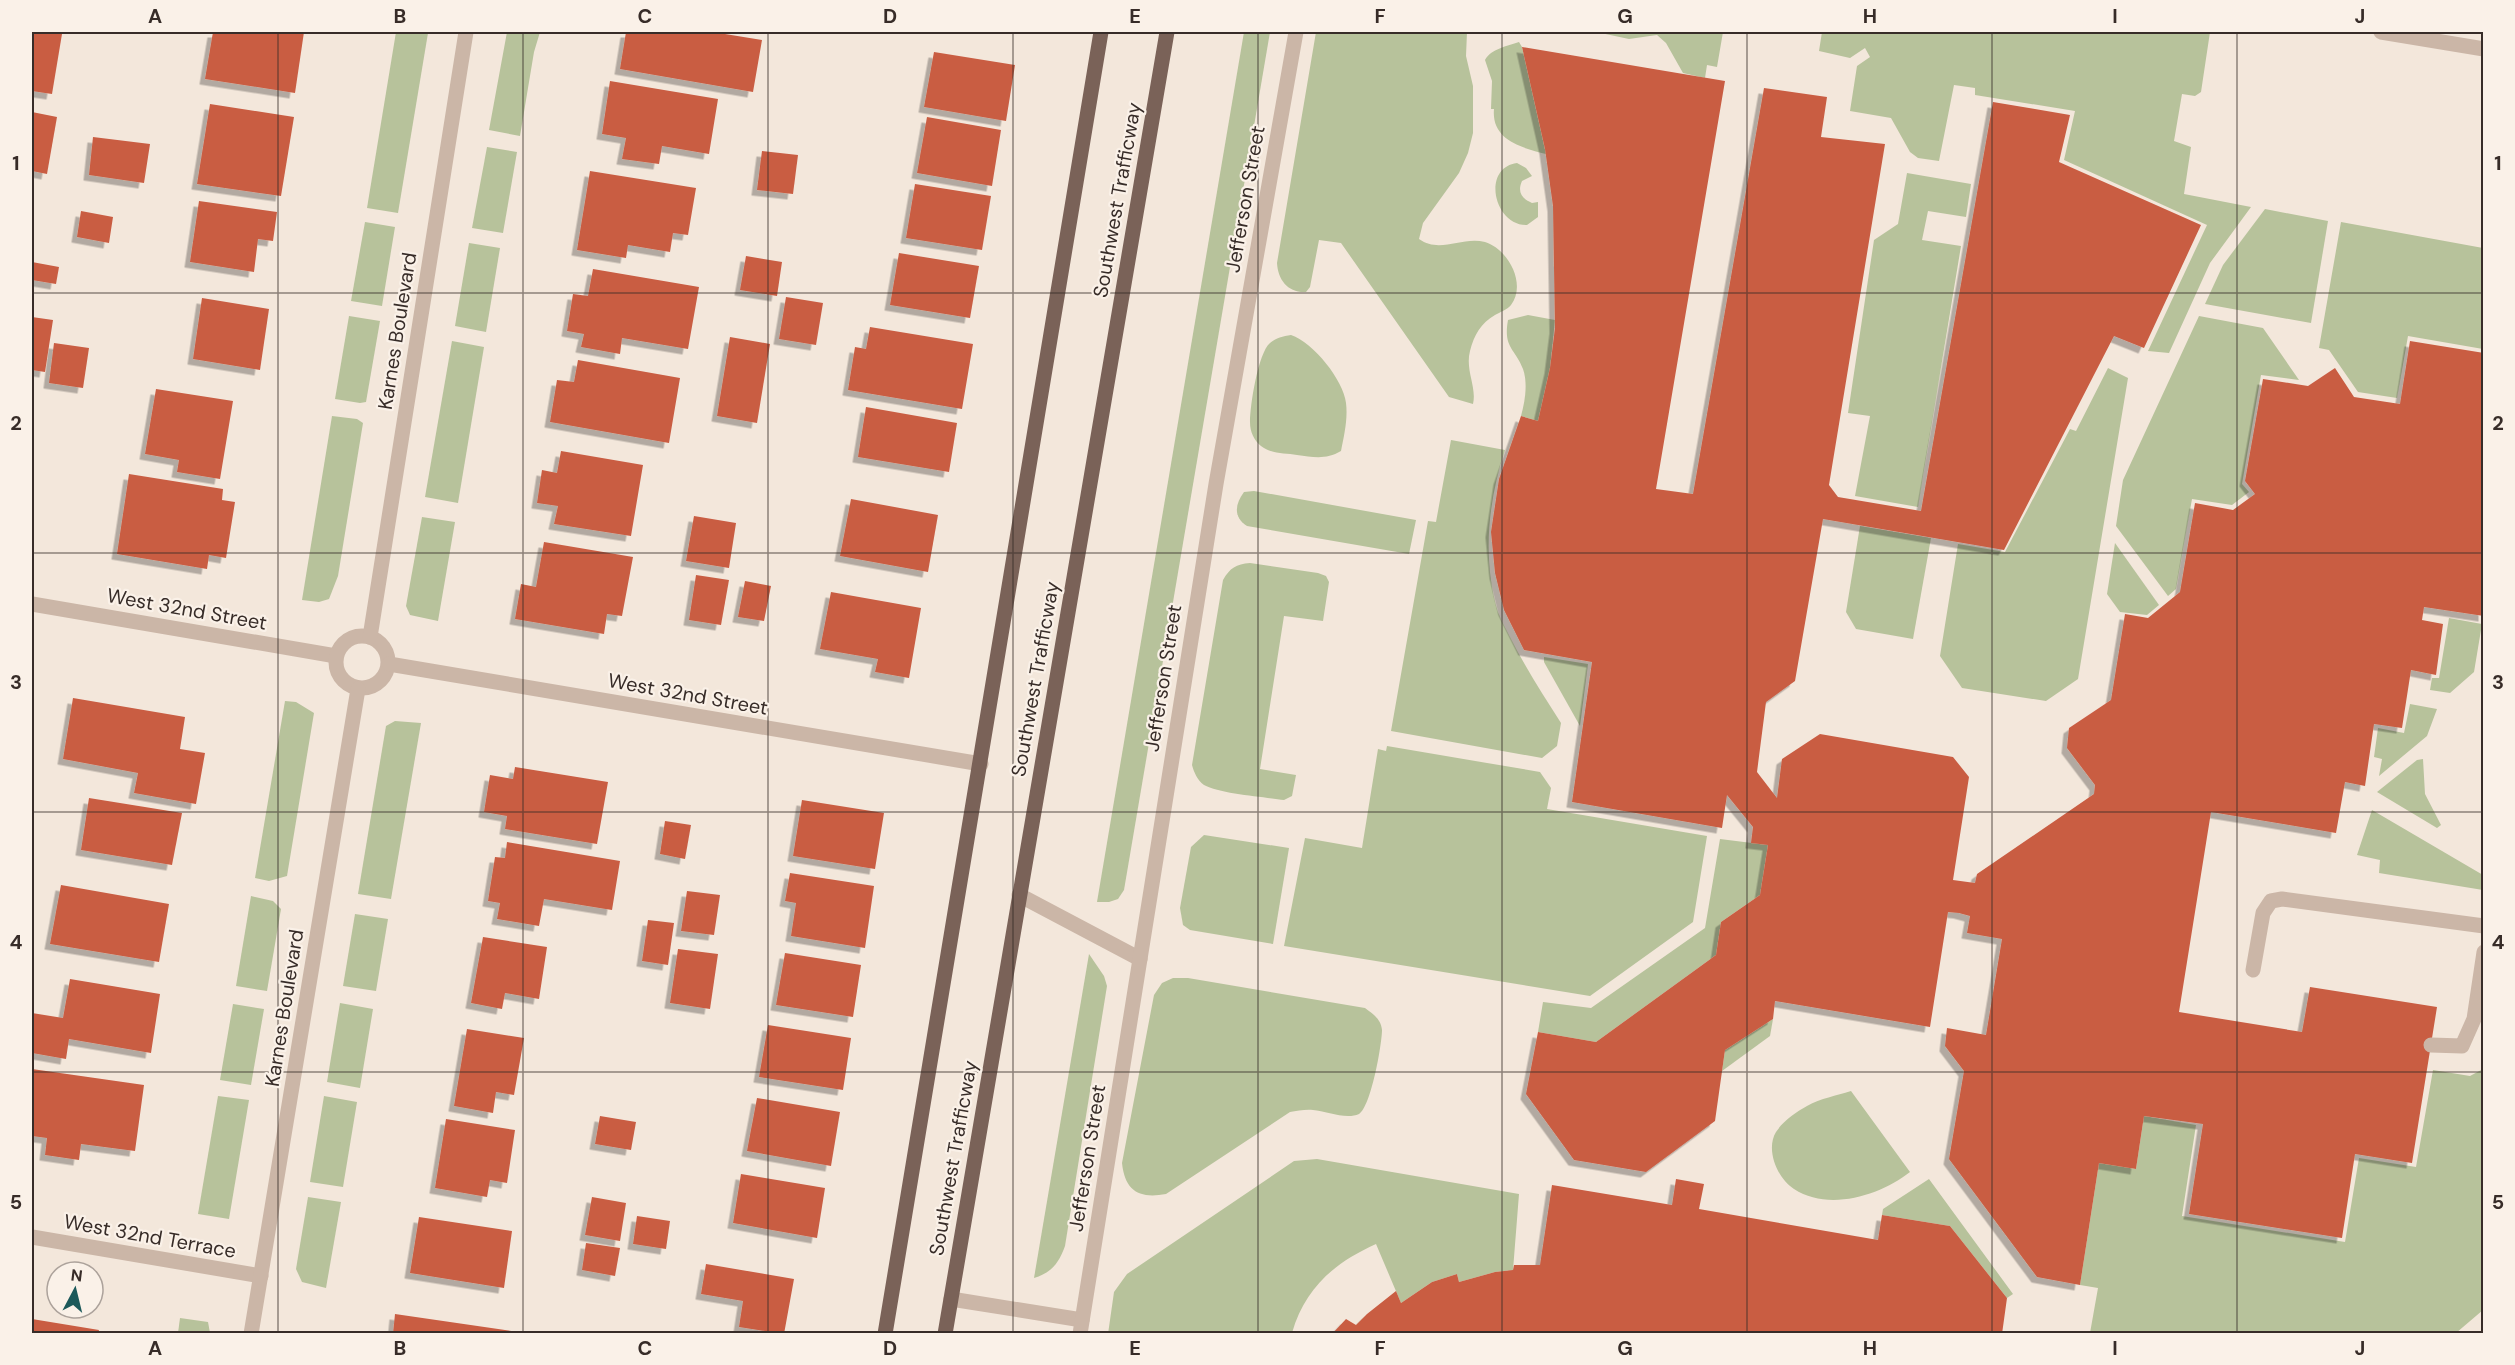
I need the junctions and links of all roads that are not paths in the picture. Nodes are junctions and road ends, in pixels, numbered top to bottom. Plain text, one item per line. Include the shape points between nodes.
1 (466, 32) edge
2 (1101, 32) edge
3 (1167, 32) edge
4 (1296, 32) edge
5 (2381, 32) edge
6 (2484, 49) edge
7 (32, 604) edge
8 (370, 637) junction
9 (336, 656) junction
10 (389, 664) junction
11 (358, 689) junction
12 (981, 764) junction
13 (1019, 895) junction
14 (2484, 926) edge
15 (2484, 952) edge
16 (1140, 959) junction
17 (2253, 970) dead end
18 (2431, 1045) dead end
19 (32, 1237) edge
20 (261, 1276) junction
21 (951, 1299) junction
22 (1081, 1327) edge
23 (251, 1334) edge
24 (885, 1334) edge
25 (945, 1334) edge

1 - 8 street, Karnes Boulevard
2 - 12 main road, Southwest Trafficway
3 - 13 main road, Southwest Trafficway
4 - 16 street, Jefferson Street via 1216,484
5 - 6 street
7 - 9 street, West 32nd Street
8 - 9 street via 346,642
8 - 10 street via 384,647
9 - 11 street via 343,681
10 - 11 street via 382,680
10 - 12 street, West 32nd Street
11 - 20 street, Karnes Boulevard
12 - 24 main road, Southwest Trafficway
13 - 16 street
13 - 21 main road, Southwest Trafficway
14 - 17 street via 2282,899 2271,901 2263,913
15 - 18 street via 2474,1019 2462,1046
16 - 22 street, Jefferson Street
19 - 20 street, West 32nd Terrace
20 - 23 street, Karnes Boulevard
21 - 22 street
21 - 25 main road, Southwest Trafficway

